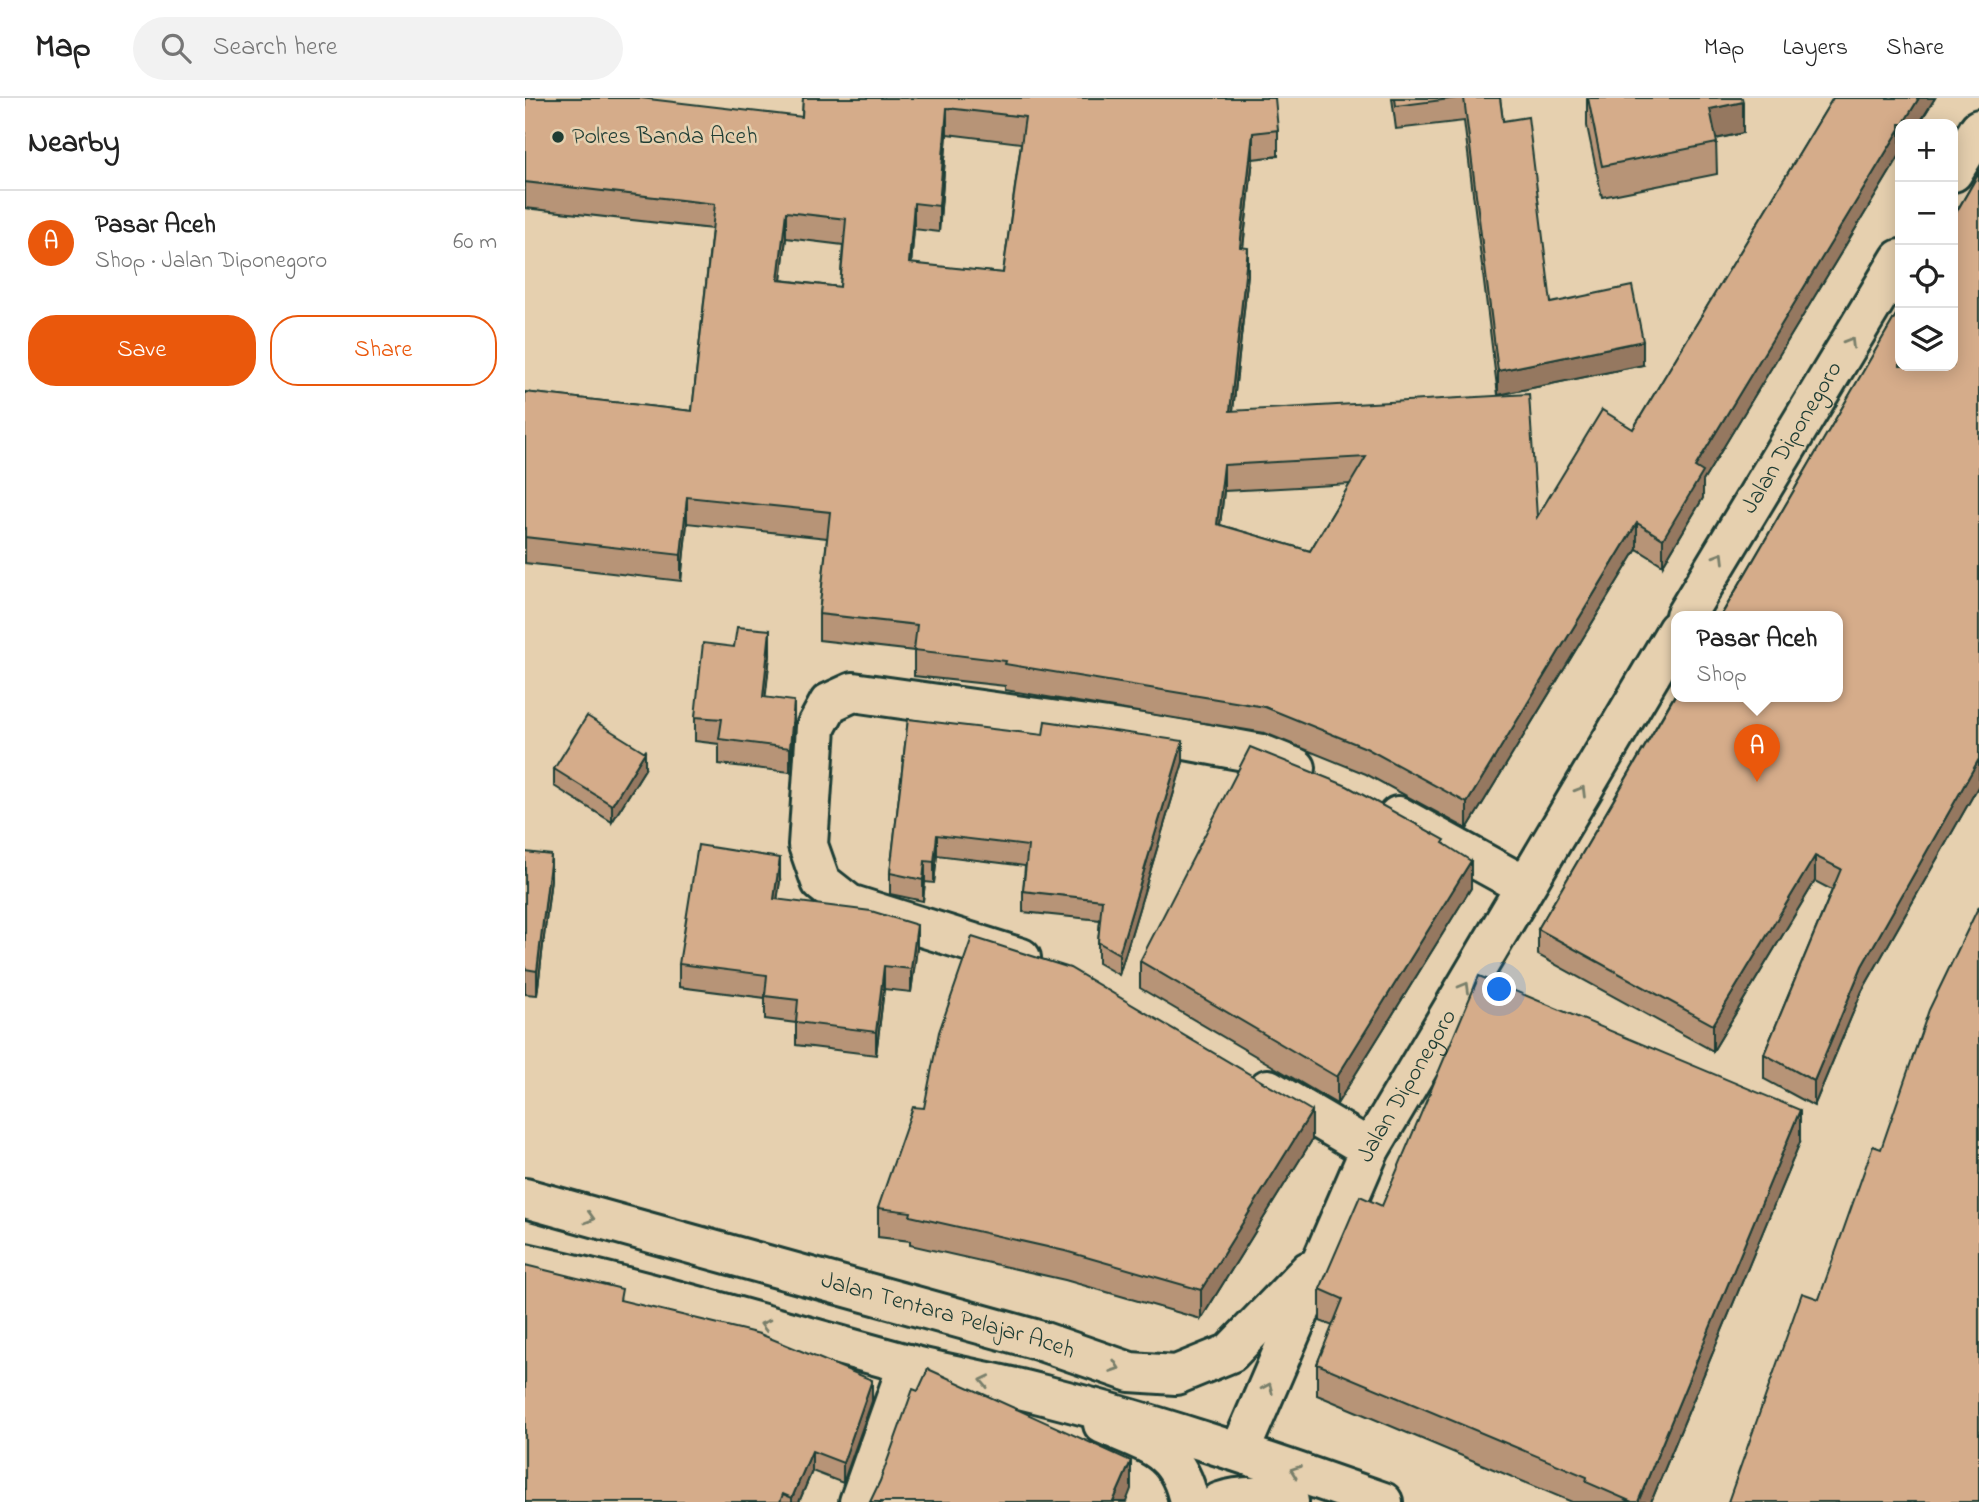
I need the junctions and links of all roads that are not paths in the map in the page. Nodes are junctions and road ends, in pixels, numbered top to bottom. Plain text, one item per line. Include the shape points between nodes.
1 (1979, 129) edge
2 (1958, 164) edge
3 (1895, 267) edge
4 (1688, 611) edge
5 (1671, 640) edge
6 (1332, 783) edge
7 (1368, 800) edge
8 (1525, 886) junction
9 (1053, 968) edge
10 (1242, 1074) edge
11 (1370, 1149) junction
12 (525, 1198) edge
13 (1329, 1250) junction
14 (525, 1263) edge
15 (908, 1364) junction
16 (1024, 1390) junction
17 (1240, 1451) junction
18 (859, 1502) edge
19 (1189, 1502) edge
20 (1220, 1502) edge
21 (1289, 1502) edge
22 (1383, 1502) edge

1 - 2 main road
4 -> 3 main road, Jalan Diponegoro
8 -> 5 main road, Jalan Diponegoro
6 - 9 main road via 1261,754 1164,736 853,692 829,702 816,727 808,845 821,882 849,904
7 - 8 main road
11 -> 8 main road, Jalan Diponegoro
10 - 11 main road
11 - 13 main road, Jalan Diponegoro
12 -> 13 main road, Jalan Tentara Pelajar Aceh via 1038,1340 1130,1372 1176,1375 1230,1353
17 -> 13 main road, Jalan Diponegoro
15 -> 14 main road, Jalan Tentara Pelajar Aceh via 600,1279
16 -> 15 main road, Jalan Tentara Pelajar Aceh
15 - 18 main road
16 - 17 main road, Jalan Tentara Pelajar Aceh
16 - 19 main road via 1150,1444 1181,1471
22 -> 17 main road, Jalan Tentara Pelajar Aceh
20 - 21 main road via 1263,1498

